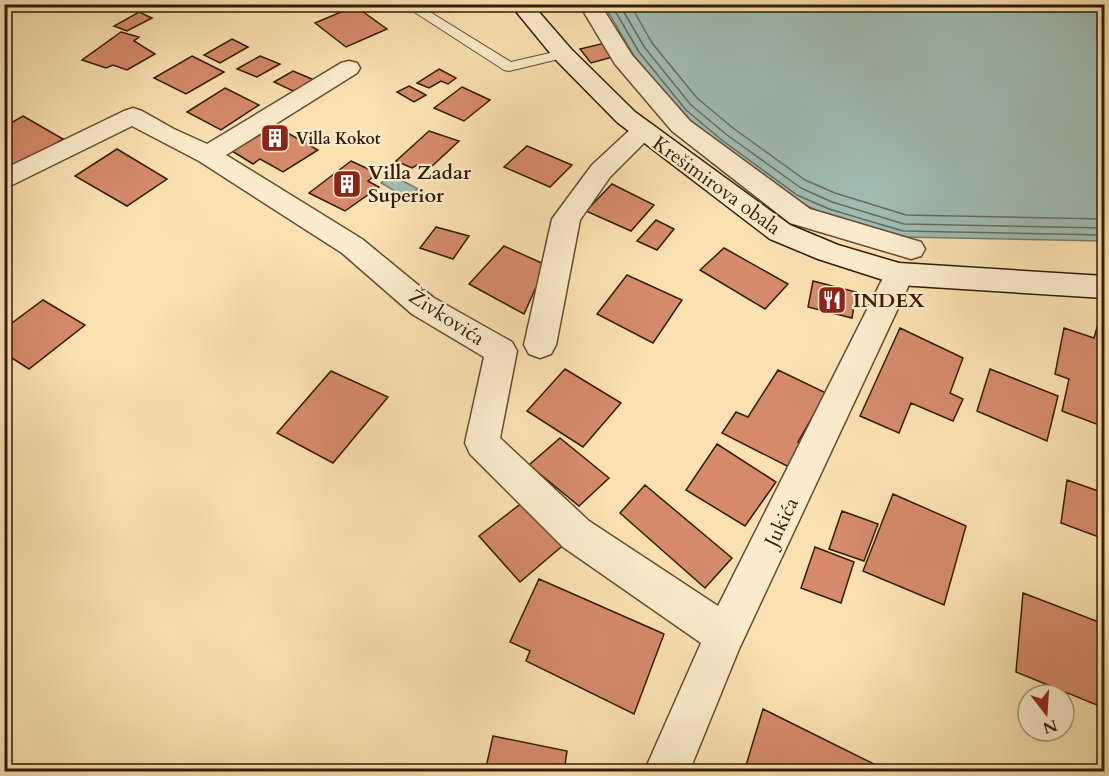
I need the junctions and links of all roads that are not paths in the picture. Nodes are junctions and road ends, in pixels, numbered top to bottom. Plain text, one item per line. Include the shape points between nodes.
1 (408, 4) edge
2 (520, 4) edge
3 (589, 4) edge
4 (563, 54) junction
5 (349, 68) dead end
6 (643, 132) junction
7 (208, 155) junction
8 (4, 180) edge
9 (905, 262) junction
10 (1104, 287) edge
11 (540, 345) dead end
12 (725, 635) junction
13 (666, 771) edge

1 - 4 lane via 509,67
2 - 4 street, Krešimirova obala
3 - 9 street via 623,59 681,126 800,216
4 - 6 street, Krešimirova obala
5 - 7 street
6 - 9 street, Krešimirova obala via 780,232 828,252
6 - 11 street via 601,171 566,219
7 - 8 street, Živkovića via 133,116
7 - 12 street, Živkovića via 352,246 423,306 501,351 482,444 576,534
9 - 10 street, Krešimirova obala via 924,277
9 - 12 street, Jukića
12 - 13 street, Jukića

